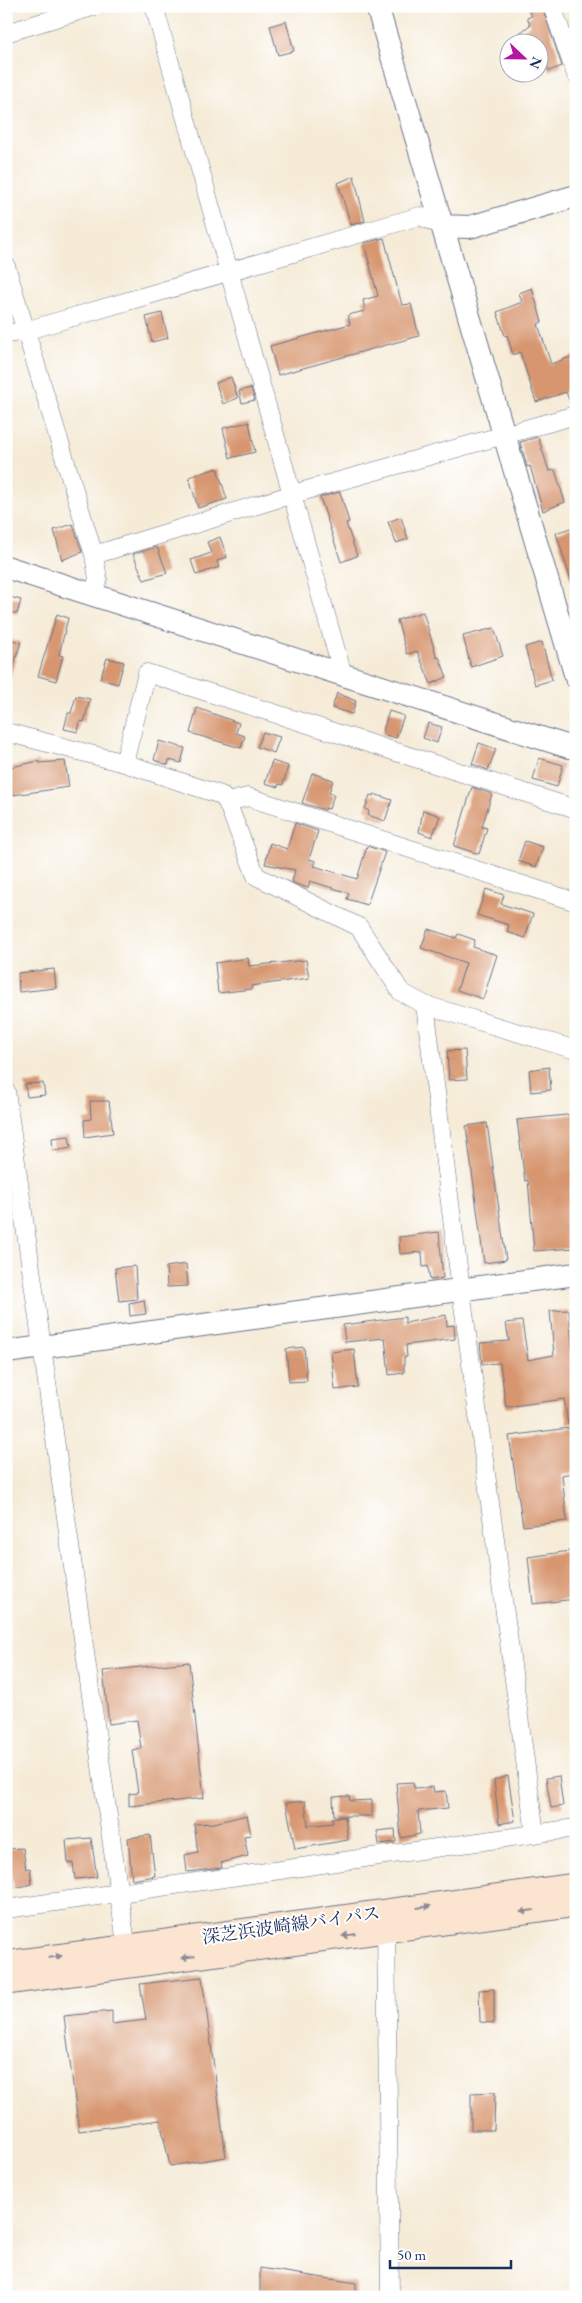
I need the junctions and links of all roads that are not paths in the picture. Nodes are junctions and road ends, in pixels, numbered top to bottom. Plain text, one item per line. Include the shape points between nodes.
1 (96, 6) edge
2 (154, 6) edge
3 (377, 6) edge
4 (552, 6) edge
5 (6, 33) edge
6 (576, 75) edge
7 (576, 196) edge
8 (443, 226) junction
9 (7, 269) edge
10 (227, 272) junction
11 (25, 331) junction
12 (6, 334) edge
13 (576, 416) edge
14 (503, 436) junction
15 (294, 494) junction
16 (94, 555) junction
17 (6, 566) edge
18 (93, 595) junction
19 (343, 675) junction
20 (576, 677) edge
21 (6, 732) edge
22 (576, 746) edge
23 (124, 763) junction
24 (227, 802) junction
25 (576, 809) edge
26 (576, 902) edge
27 (425, 1005) junction
28 (576, 1050) edge
29 (6, 1092) edge
30 (576, 1274) edge
31 (461, 1290) junction
32 (42, 1347) junction
33 (6, 1352) edge
34 (576, 1828) edge
35 (535, 1834) junction
36 (576, 1886) edge
37 (120, 1894) junction
38 (576, 1904) edge
39 (6, 1909) edge
40 (386, 1921) junction
41 (128, 1957) junction
42 (6, 1964) edge
43 (6, 1982) edge
44 (390, 2297) edge

1 - 5 street
2 - 10 street
3 - 8 street
4 - 6 street
7 - 8 street via 470,228
8 - 10 street via 420,216
8 - 14 street
9 - 11 street
10 - 11 street
10 - 15 street
11 - 12 street
11 - 16 street
13 - 14 street
14 - 15 street
14 - 20 street
15 - 16 street
15 - 19 street
16 - 18 street via 98,579
17 - 18 street
18 - 19 street
19 - 22 street via 570,747
21 - 23 street
23 - 24 street via 221,795
23 - 25 street via 146,673
24 - 26 street via 248,797
24 - 27 street via 256,876 360,927 401,992
27 - 28 street
27 - 31 street
29 - 32 street
30 - 31 street
31 - 32 street
31 - 35 street
32 - 33 street
32 - 37 street
34 - 35 street
35 - 37 street
40 -> 36 main road, 深芝浜波崎線バイパス
37 - 39 street
37 - 41 street
38 -> 40 main road, 深芝浜波崎線バイパス
40 - 41 main road, 深芝浜波崎線バイパス
40 - 44 street
42 -> 41 main road, 深芝浜波崎線バイパス
41 - 43 main road, 深芝浜波崎線バイパス

